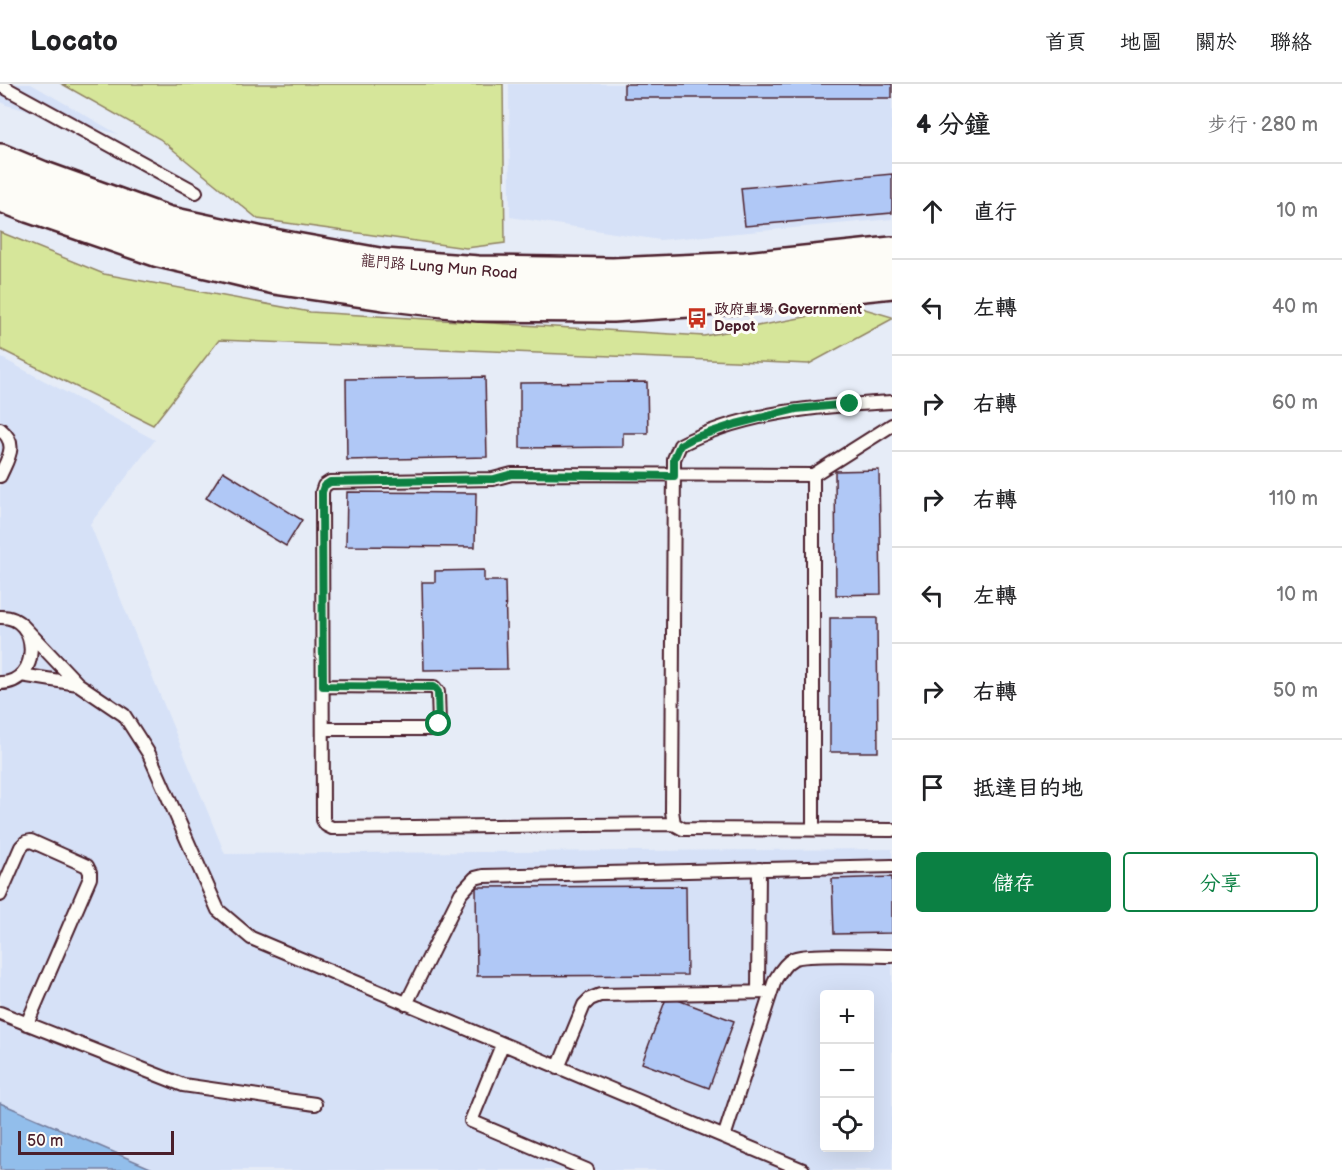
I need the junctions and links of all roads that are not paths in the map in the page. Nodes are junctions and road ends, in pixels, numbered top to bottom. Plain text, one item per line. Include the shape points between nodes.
1 (0, 85) edge
2 (0, 161) edge
3 (196, 192) dead end
4 (0, 194) edge
5 (892, 254) edge
6 (892, 280) edge
7 (892, 402) edge
8 (892, 425) edge
9 (0, 429) edge
10 (813, 474) junction
11 (0, 476) edge
12 (674, 476) junction
13 (0, 617) edge
14 (22, 625) junction
15 (21, 675) junction
16 (0, 682) edge
17 (78, 684) junction
18 (323, 686) junction
19 (323, 729) junction
20 (674, 824) junction
21 (813, 830) junction
22 (892, 830) edge
23 (892, 866) edge
24 (759, 869) junction
25 (0, 894) edge
26 (892, 956) edge
27 (765, 992) junction
28 (406, 1004) junction
29 (0, 1013) edge
30 (27, 1024) junction
31 (502, 1045) junction
32 (558, 1068) junction
33 (315, 1104) dead end
34 (724, 1137) junction
35 (783, 1166) edge
36 (587, 1170) edge
37 (803, 1170) edge

1 - 3 lane
2 - 5 main road, 龍門路 Lung Mun Road via 166,223 384,266 613,276 746,269
4 - 6 main road, 龍門路 Lung Mun Road via 159,250 275,277 478,304 612,306
7 - 12 lane via 796,409 693,438 680,445 674,459
8 - 10 lane
9 - 11 lane via 11,444
10 - 12 lane
10 - 21 lane
12 - 18 lane via 512,474 494,479 330,482 322,492
12 - 20 lane
13 - 14 lane
14 - 15 lane via 31,641 31,659
14 - 17 lane
15 - 16 lane
15 - 17 lane
17 - 28 lane via 124,715 149,754 218,910 251,938
18 - 19 lane
18 - 19 lane via 434,687 438,692 439,724 431,729
19 - 20 lane via 323,820 332,828
20 - 21 lane via 683,829
21 - 22 lane
23 - 24 lane
24 - 27 lane
24 - 28 lane via 475,878 461,893
25 - 30 lane via 26,842 87,866 90,872
26 - 27 lane via 793,958
27 - 32 lane via 600,995 584,1005
27 - 34 lane
28 - 31 lane
29 - 30 lane
30 - 33 lane via 183,1085
31 - 32 lane
31 - 36 lane via 471,1121
32 - 34 lane
34 - 35 lane
35 - 37 lane

